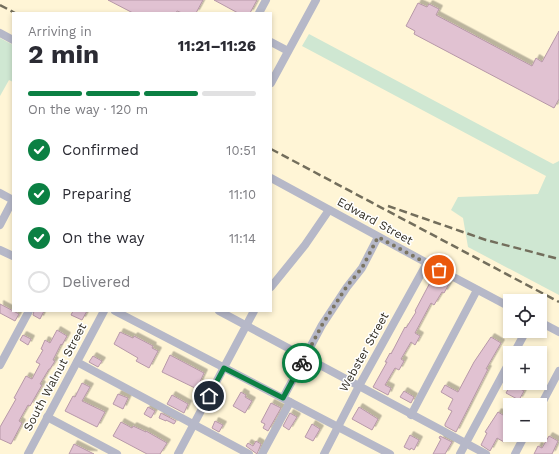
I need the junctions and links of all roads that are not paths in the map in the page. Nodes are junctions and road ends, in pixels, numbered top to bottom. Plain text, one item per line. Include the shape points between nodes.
1 (266, 0) edge
2 (316, 0) edge
3 (260, 12) edge
4 (0, 33) edge
5 (12, 39) edge
6 (272, 43) edge
7 (288, 51) junction
8 (272, 81) edge
9 (272, 179) edge
10 (0, 193) edge
11 (12, 199) edge
12 (12, 202) edge
13 (329, 210) junction
14 (0, 225) edge
15 (378, 237) junction
16 (0, 250) edge
17 (12, 256) edge
18 (427, 263) junction
19 (272, 286) edge
20 (477, 290) junction
21 (503, 303) edge
22 (28, 312) edge
23 (103, 312) edge
24 (117, 312) edge
25 (221, 312) edge
26 (253, 312) edge
27 (246, 326) junction
28 (547, 326) edge
29 (559, 332) edge
30 (305, 357) junction
31 (77, 362) junction
32 (0, 365) edge
33 (224, 368) junction
34 (559, 371) edge
35 (503, 374) edge
36 (359, 386) junction
37 (545, 398) edge
38 (286, 400) junction
39 (411, 415) junction
40 (47, 417) junction
41 (194, 424) junction
42 (338, 427) junction
43 (521, 442) edge
44 (466, 443) junction
45 (103, 451) edge
46 (28, 454) edge
47 (117, 454) edge
48 (178, 454) edge
49 (250, 454) edge
50 (262, 454) edge
51 (324, 454) edge
52 (390, 454) edge
53 (460, 454) edge
54 (486, 454) edge
55 (515, 454) edge

1 - 3 street
2 - 7 street
4 - 5 street
6 - 7 street
7 - 8 street
9 - 13 street, Edward Street
10 - 11 street
12 - 14 street
13 - 15 street, Edward Street
13 - 19 street
15 - 18 street, Edward Street
15 - 30 street via 362,268 322,325
16 - 17 street
18 - 20 street, Edward Street
18 - 36 street, Webster Street
20 - 21 street, Edward Street
20 - 39 street
22 - 32 street
23 - 31 street, South Walnut Street
24 - 33 street
25 - 27 street
26 - 27 street
27 - 30 street
27 - 33 street
28 - 29 street
30 - 36 street
30 - 38 street
31 - 40 street, South Walnut Street
31 - 41 street
33 - 38 street
33 - 41 street
34 - 37 street
35 - 44 street
36 - 39 street
36 - 42 street, Webster Street
38 - 42 street
38 - 50 street
39 - 44 street
40 - 45 street
40 - 46 street, South Walnut Street
41 - 48 street
41 - 49 street
42 - 51 street, Webster Street
42 - 52 street
43 - 55 street
44 - 53 street
44 - 54 street
45 - 47 street

